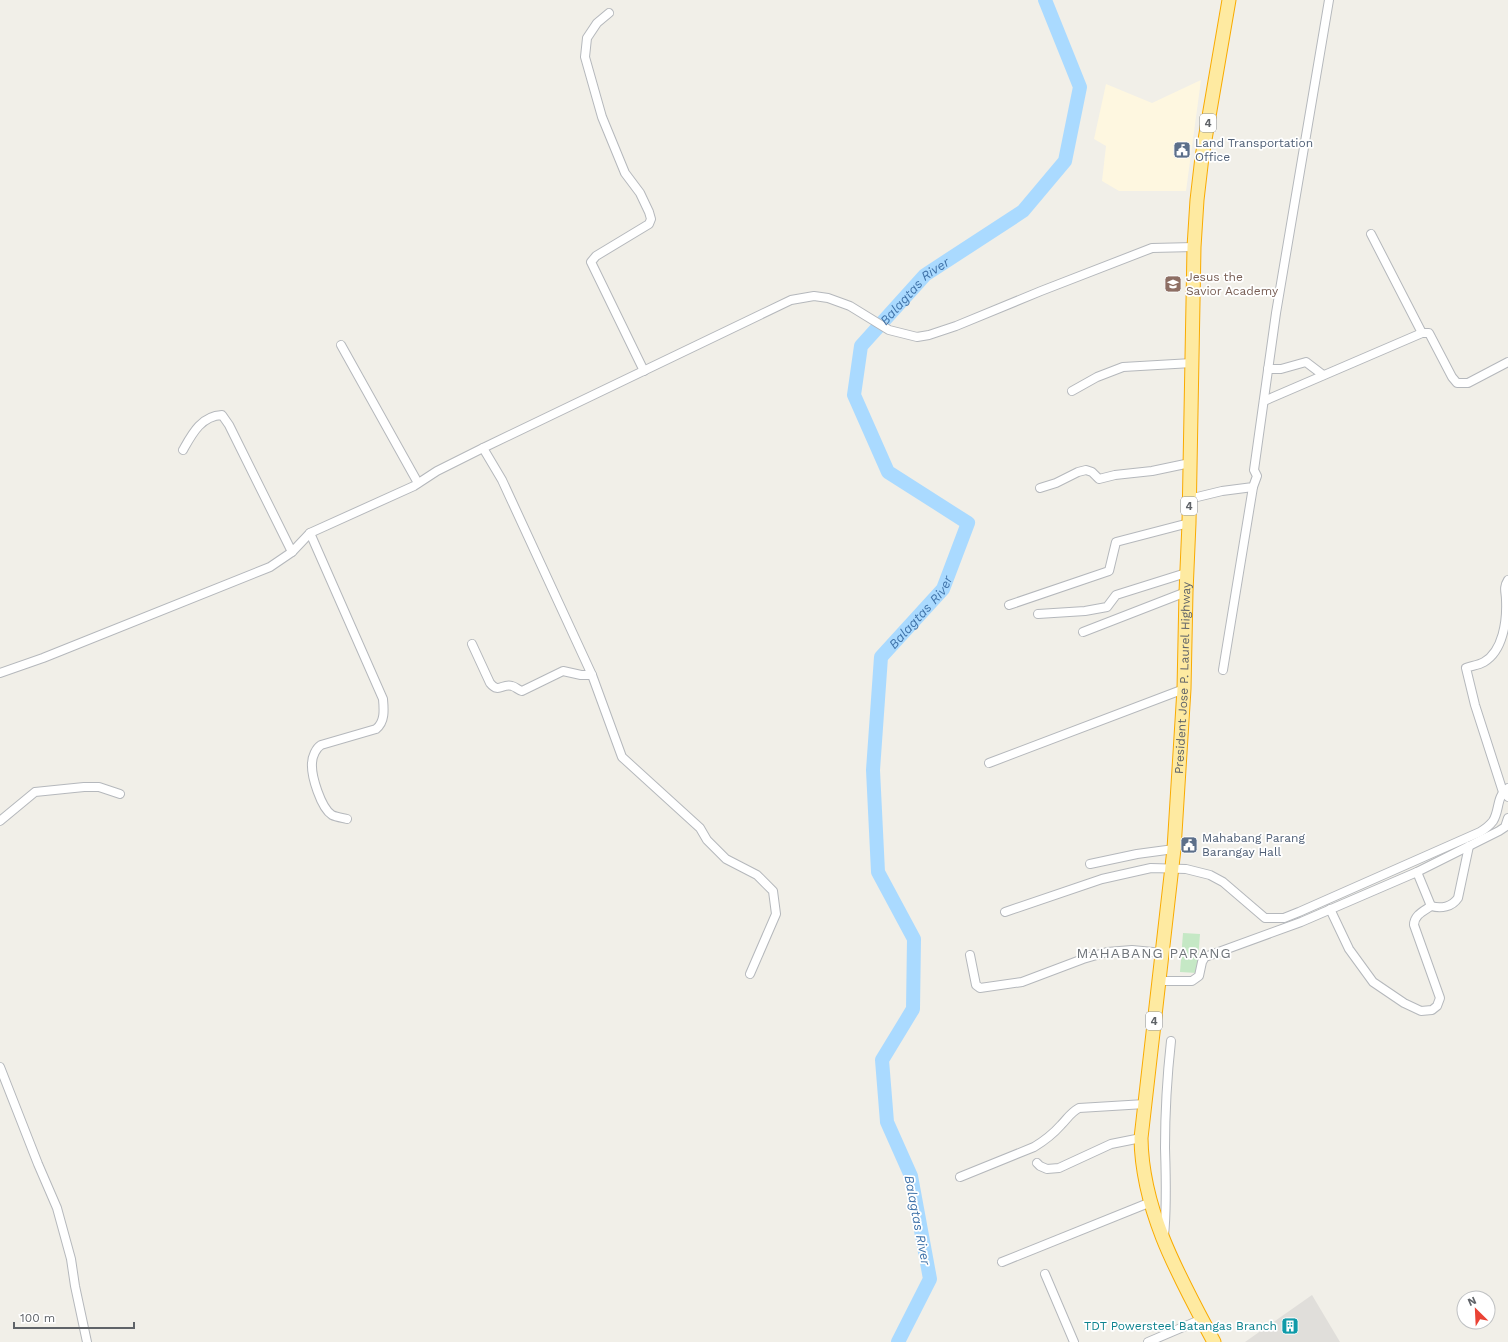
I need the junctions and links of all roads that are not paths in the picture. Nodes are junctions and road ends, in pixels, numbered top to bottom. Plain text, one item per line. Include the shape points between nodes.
1 (1229, 0) edge
2 (1329, 0) edge
3 (610, 12) dead end
4 (1371, 234) dead end
5 (1194, 247) junction
6 (1422, 333) junction
7 (342, 345) dead end
8 (1508, 362) edge
9 (1192, 363) junction
10 (1268, 369) junction
11 (644, 371) junction
12 (1323, 375) junction
13 (1072, 391) dead end
14 (1264, 401) junction
15 (483, 448) junction
16 (183, 450) dead end
17 (1190, 463) junction
18 (418, 483) junction
19 (1253, 487) junction
20 (1040, 488) dead end
21 (1189, 500) junction
22 (1189, 523) junction
23 (310, 533) junction
24 (292, 552) junction
25 (1186, 573) junction
26 (1508, 580) edge
27 (1186, 592) junction
28 (1009, 605) dead end
29 (1038, 614) dead end
30 (1083, 632) dead end
31 (472, 644) dead end
32 (1223, 670) dead end
33 (0, 673) edge
34 (592, 675) junction
35 (1184, 690) junction
36 (989, 763) dead end
37 (1506, 792) edge
38 (120, 794) dead end
39 (1508, 818) edge
40 (347, 819) dead end
41 (0, 821) edge
42 (1469, 846) junction
43 (1174, 849) junction
44 (1090, 864) dead end
45 (1172, 869) junction
46 (1417, 872) junction
47 (1431, 906) junction
48 (1330, 909) junction
49 (1005, 912) dead end
50 (1163, 953) junction
51 (970, 955) dead end
52 (750, 974) dead end
53 (1159, 981) junction
54 (1172, 1041) dead end
55 (0, 1066) edge
56 (1145, 1104) junction
57 (1141, 1138) junction
58 (1037, 1163) dead end
59 (960, 1177) dead end
60 (1151, 1202) junction
61 (1164, 1242) junction
62 (1002, 1262) dead end
63 (1045, 1274) dead end
64 (1202, 1319) junction
65 (87, 1342) edge
66 (1074, 1342) edge
67 (1148, 1342) edge
68 (1214, 1342) edge

1 - 5 highway, President Jose P. Laurel Highway / 4 via 1202,157
2 - 10 street
3 - 11 street via 597,23 587,38 585,57 602,117 625,172 640,192 651,219 649,224 596,256 591,262
4 - 6 street
5 - 9 highway, President Jose P. Laurel Highway / 4
5 - 11 street via 1152,248 956,326 917,337 889,330 850,306 828,298 814,296 791,300
6 - 8 street via 1429,333 1457,383 1468,383
6 - 12 street
7 - 18 street
9 - 13 street via 1123,367 1097,377
9 - 17 highway, President Jose P. Laurel Highway / 4
10 - 12 street via 1281,369 1306,362
10 - 14 street
11 - 15 street
12 - 14 street
14 - 19 street via 1254,470 1257,476
15 - 18 street
15 - 34 street via 502,480
16 - 24 street via 197,427 211,417 222,415
17 - 20 street via 1100,479 1086,470
17 - 21 highway, President Jose P. Laurel Highway / 4
18 - 23 street
19 - 21 street via 1222,491
19 - 32 street
21 - 22 highway, President Jose P. Laurel Highway / 4
22 - 25 highway, President Jose P. Laurel Highway / 4
22 - 28 street via 1116,542 1109,571
23 - 24 street
23 - 40 street via 383,699 384,716 381,726 321,745 317,748 312,762 313,780 327,810 332,815
24 - 33 street via 270,567
25 - 27 highway, President Jose P. Laurel Highway / 4
25 - 29 street via 1116,595 1107,607
26 - 37 street via 1504,586 1504,628 1497,651 1484,662 1466,668 1475,705
27 - 30 street
27 - 35 highway, President Jose P. Laurel Highway / 4
31 - 34 street via 490,683 498,689 513,686 522,691 563,671
34 - 52 street via 622,757 700,828 707,840 726,859 757,875 773,891 776,914
35 - 36 street
35 - 43 highway, President Jose P. Laurel Highway / 4
37 - 45 street via 1493,820 1480,832 1284,918 1265,918 1224,882 1210,875 1186,869
38 - 41 street via 99,787 35,792
39 - 42 street via 1506,827
42 - 46 street
42 - 47 street via 1456,902 1439,908
43 - 44 street
43 - 45 highway, President Jose P. Laurel Highway / 4
45 - 49 street via 1151,868 1102,880
45 - 50 highway, President Jose P. Laurel Highway / 4
46 - 47 street
46 - 48 street
47 - 48 street via 1414,921 1440,998 1437,1006 1427,1011 1404,1003 1374,982 1349,949
48 - 53 street via 1205,957 1199,976 1192,981
50 - 51 street via 1132,950 1107,952 1083,958 1022,982 980,988 976,985
50 - 53 highway, President Jose P. Laurel Highway / 4
53 - 56 highway, President Jose P. Laurel Highway / 4
54 - 61 street via 1166,1109 1167,1200
55 - 65 street via 57,1208 71,1258
56 - 57 highway, President Jose P. Laurel Highway / 4
56 - 59 street via 1079,1108 1038,1145
57 - 58 street via 1111,1144 1059,1168 1047,1169
57 - 60 highway, President Jose P. Laurel Highway / 4 via 1141,1155
60 - 61 highway, President Jose P. Laurel Highway / 4
60 - 62 street
61 - 64 highway, President Jose P. Laurel Highway / 4
63 - 66 street
64 - 67 street
64 - 68 highway, President Jose P. Laurel Highway / 4

